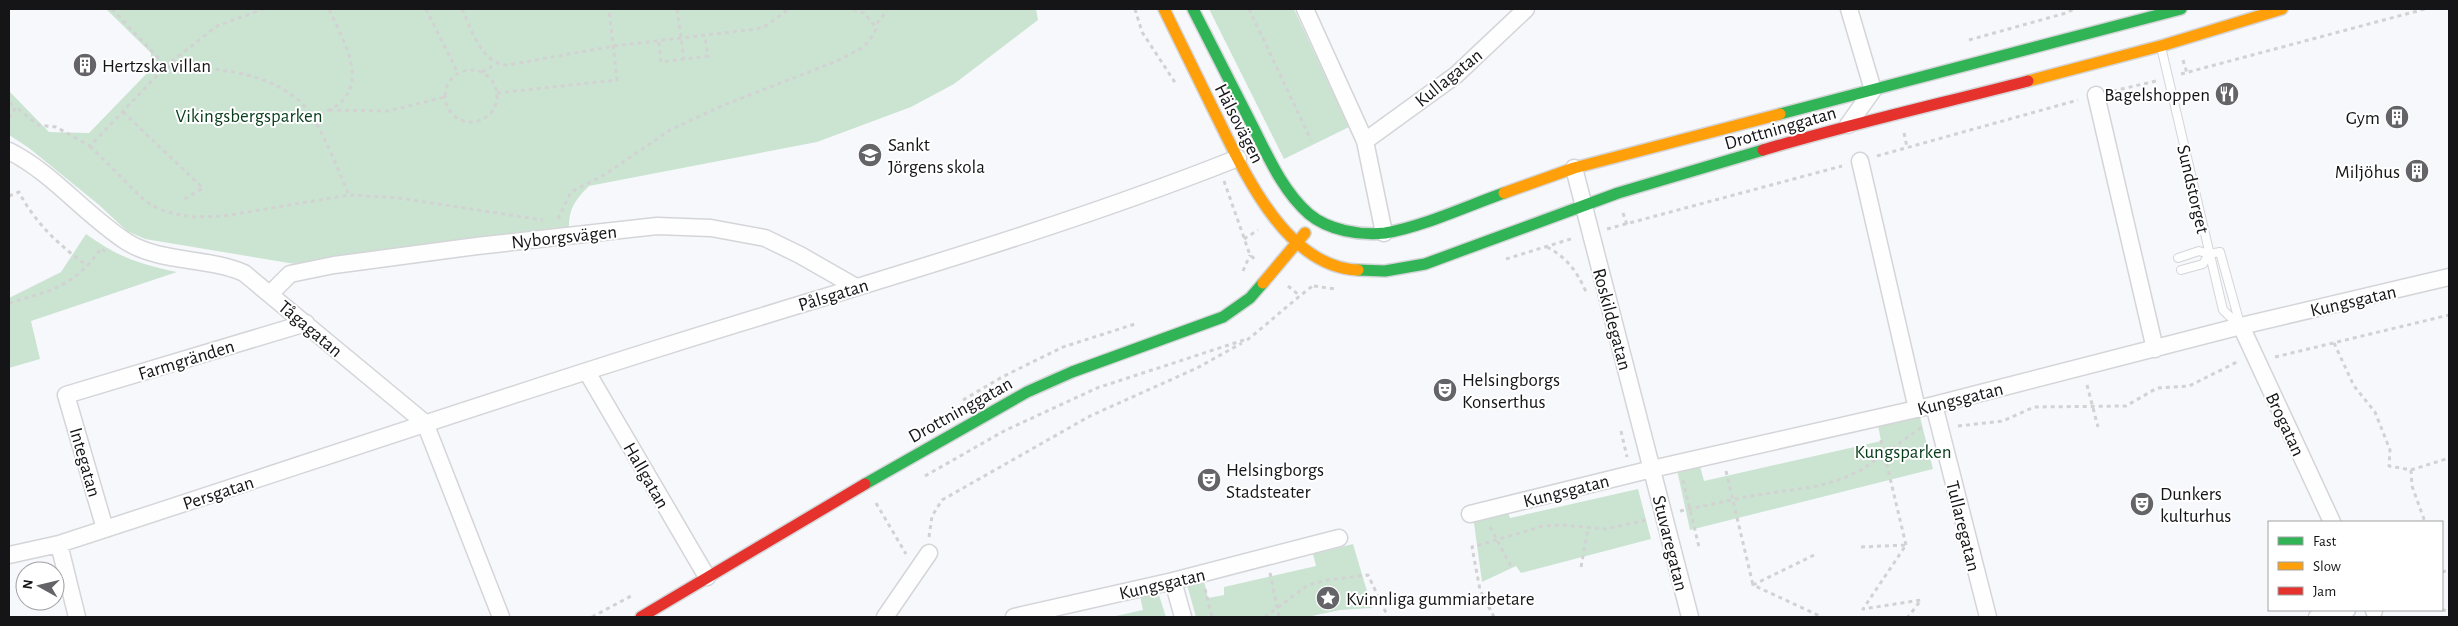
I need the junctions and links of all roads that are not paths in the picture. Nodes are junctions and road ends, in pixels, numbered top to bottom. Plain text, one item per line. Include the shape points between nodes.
1 (1164, 9) edge
2 (1194, 9) edge
3 (1305, 9) edge
4 (1526, 9) edge
5 (1849, 9) edge
6 (2181, 9) edge
7 (2271, 10) edge
8 (2138, 14) edge
9 (2160, 45) junction
10 (1873, 90) junction
11 (2096, 95) road end
12 (1848, 125) junction
13 (1365, 141) junction
14 (9, 151) edge
15 (1238, 158) junction
16 (1860, 161) road end
17 (1574, 168) junction
18 (1584, 206) junction
19 (1317, 219) junction
20 (1384, 233) junction
21 (1296, 244) junction
22 (2209, 254) junction
23 (2178, 258) dead end
24 (2181, 270) dead end
25 (2449, 277) edge
26 (856, 286) junction
27 (270, 294) junction
28 (306, 323) junction
29 (2240, 326) junction
30 (2155, 349) junction
31 (587, 372) junction
32 (66, 394) joint
33 (1934, 405) junction
34 (1917, 408) junction
35 (425, 423) junction
36 (1652, 469) junction
37 (1476, 512) road end
38 (2332, 521) edge
39 (105, 529) junction
40 (1339, 538) dead end
41 (59, 544) junction
42 (929, 552) road end
43 (9, 555) edge
44 (707, 577) junction
45 (1174, 581) junction
46 (2344, 611) edge
47 (78, 617) edge
48 (501, 617) edge
49 (640, 617) edge
50 (885, 617) edge
51 (1014, 617) edge
52 (1183, 617) edge
53 (1690, 617) edge
54 (1988, 617) edge
55 (2317, 617) edge

1 - 15 main road, Hälsovägen
2 - 19 main road, Hälsovägen via 1275,167 1298,202
3 - 13 street
4 - 13 street, Kullagatan via 1456,75
5 - 10 street
6 - 8 main road, Drottninggatan
7 - 9 main road, Drottninggatan
8 - 10 main road, Drottninggatan
9 - 12 main road, Drottninggatan
9 - 22 lane, Sundstorget
10 - 12 street
10 - 17 main road, Drottninggatan
11 - 30 street
12 - 18 main road, Drottninggatan
13 - 20 street
14 - 27 street, Tågagatan via 29,163 127,242 166,256 228,266 244,273
15 - 21 main road, Hälsovägen via 1257,196
15 - 26 street, Pålsgatan via 1097,210
16 - 34 street
17 - 18 street, Roskildegatan
17 - 20 main road, Drottninggatan
18 - 21 main road, Drottninggatan via 1425,264 1391,272 1343,267 1312,256
18 - 36 street, Roskildegatan
19 - 20 main road, Drottninggatan via 1356,233
19 - 21 main road, Drottninggatan
21 - 44 main road, Drottninggatan via 1250,298 1223,317 1072,372 1027,392
22 - 23 lane via 2199,251
22 - 24 lane via 2203,264
22 - 29 lane, Sundstorget via 2223,310
22 - 29 lane via 2220,252
25 - 29 street, Kungsgatan
26 - 27 street, Nyborgsvägen via 765,238 711,228 657,226 334,266 290,274
26 - 31 street, Pålsgatan
27 - 28 street, Tågagatan
28 - 32 street, Farmgränden
28 - 35 street, Tågagatan
29 - 30 street, Kungsgatan
29 - 38 street, Brogatan
30 - 33 street, Kungsgatan
31 - 35 street, Pålsgatan
31 - 44 street, Hallgatan
32 - 39 street, Integatan
33 - 34 street, Kungsgatan
33 - 54 street, Tullaregatan
34 - 36 street, Kungsgatan
35 - 39 street, Persgatan
35 - 48 street, Tågagatan
36 - 37 street, Kungsgatan
36 - 53 street, Stuvaregatan
39 - 41 street, Persgatan
40 - 45 street, Kungsgatan
41 - 43 street, Persgatan
41 - 47 street
42 - 50 street
44 - 49 main road, Drottninggatan
45 - 51 street, Kungsgatan
45 - 52 street
46 - 55 street

